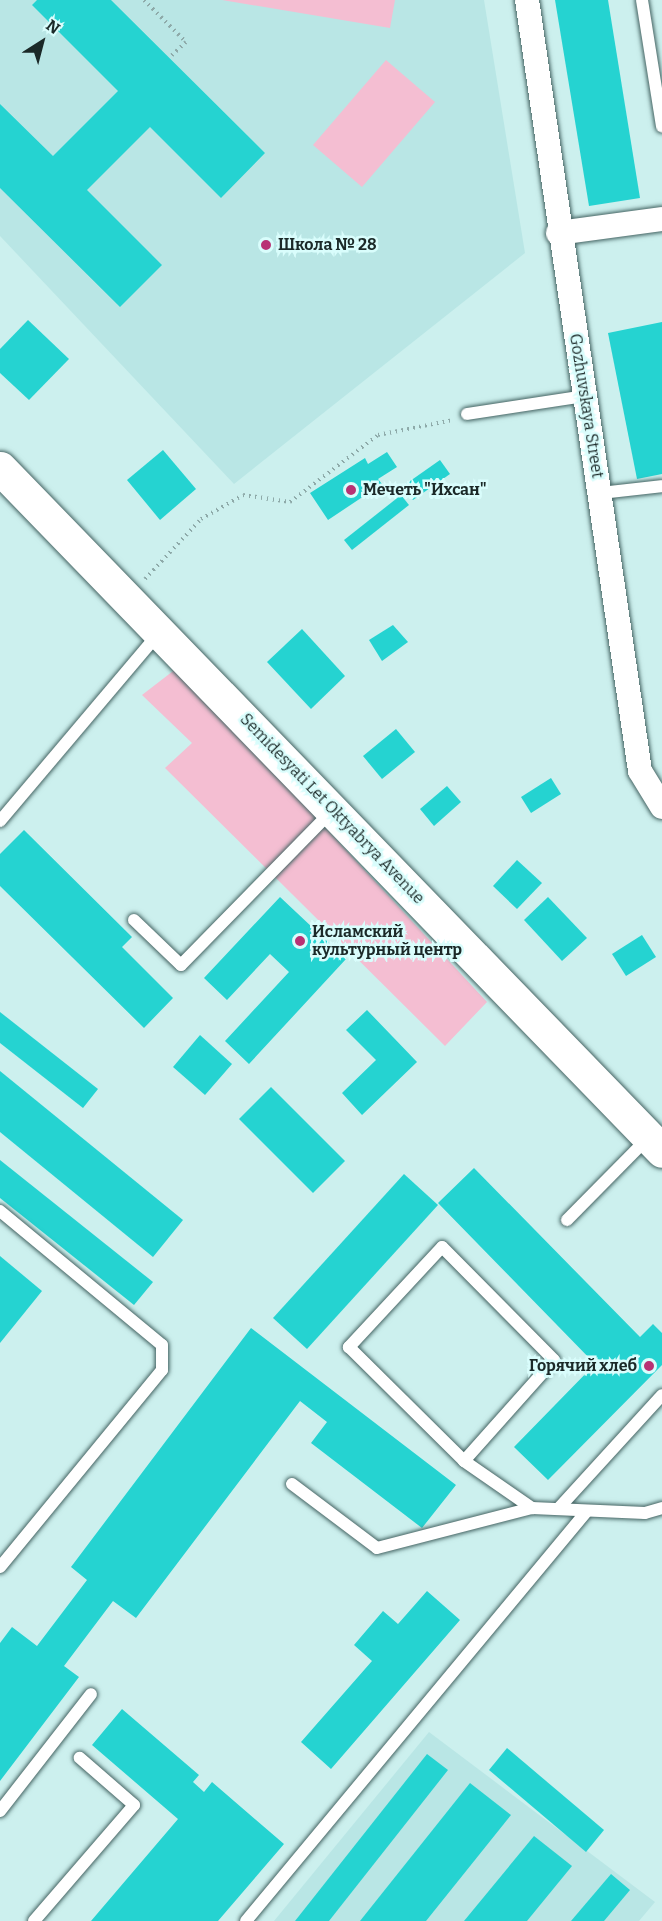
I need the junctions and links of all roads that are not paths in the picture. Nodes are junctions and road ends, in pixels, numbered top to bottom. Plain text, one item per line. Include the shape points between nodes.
1 (527, 0) edge
2 (642, 0) edge
3 (660, 109) edge
4 (662, 126) edge
5 (662, 219) edge
6 (558, 232) junction
7 (585, 396) junction
8 (467, 414) road end
9 (0, 468) edge
10 (662, 486) edge
11 (600, 493) junction
12 (160, 632) junction
13 (662, 807) edge
14 (333, 810) junction
15 (0, 821) edge
16 (134, 920) dead end
17 (655, 1144) edge
18 (0, 1211) edge
19 (567, 1220) dead end
20 (662, 1395) edge
21 (464, 1461) junction
22 (292, 1484) dead end
23 (532, 1508) junction
24 (662, 1508) edge
25 (558, 1509) junction
26 (587, 1510) junction
27 (0, 1567) edge
28 (91, 1694) dead end
29 (80, 1758) dead end
30 (0, 1811) edge
31 (34, 1921) edge
32 (246, 1921) edge

1 - 6 street, Gozhuvskaya Street
2 - 3 lane
3 - 4 lane
5 - 6 street
6 - 7 street, Gozhuvskaya Street
7 - 8 lane
7 - 11 street, Gozhuvskaya Street
9 - 12 main road, Semidesyati Let Oktyabrya Avenue
10 - 11 lane
11 - 13 street, Gozhuvskaya Street via 640,771
12 - 14 main road, Semidesyati Let Oktyabrya Avenue
12 - 15 lane
14 - 16 lane via 181,965
14 - 17 main road, Semidesyati Let Oktyabrya Avenue
17 - 19 lane
18 - 27 lane via 162,1345 162,1370
20 - 25 lane
21 - 21 lane via 349,1347 442,1247 554,1360
21 - 23 lane
22 - 23 lane via 377,1548
23 - 25 lane
24 - 26 lane via 645,1513
25 - 26 lane
26 - 32 lane
28 - 30 lane
29 - 31 lane via 134,1805

